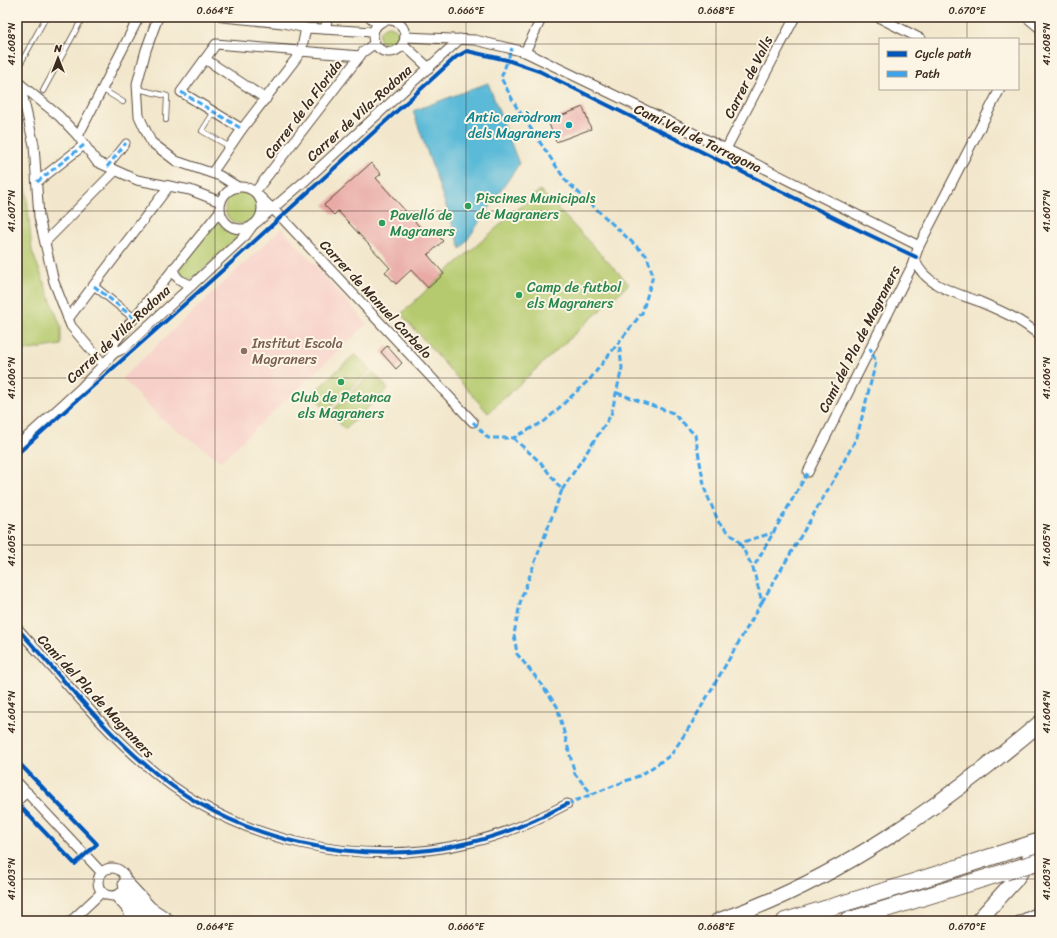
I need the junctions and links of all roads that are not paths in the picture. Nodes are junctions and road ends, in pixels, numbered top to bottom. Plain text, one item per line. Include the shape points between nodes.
1 (46, 17) edge
2 (83, 17) edge
3 (139, 17) edge
4 (158, 17) edge
5 (223, 17) edge
6 (328, 17) edge
7 (370, 17) edge
8 (542, 17) edge
9 (795, 17) edge
10 (878, 17) edge
11 (1028, 17) edge
12 (1035, 17) edge
13 (394, 19) edge
14 (280, 20) edge
15 (1040, 23) edge
16 (378, 24) junction
17 (1040, 27) edge
18 (306, 28) junction
19 (325, 29) junction
20 (373, 32) junction
21 (919, 38) edge
22 (460, 39) junction
23 (404, 41) junction
24 (374, 44) junction
25 (301, 52) junction
26 (525, 52) junction
27 (360, 56) junction
28 (205, 59) junction
29 (429, 68) junction
30 (17, 70) edge
31 (19, 82) edge
32 (102, 89) junction
33 (138, 89) junction
34 (999, 90) edge
35 (43, 91) dead end
36 (266, 99) junction
37 (123, 102) dead end
38 (214, 112) junction
39 (166, 120) dead end
40 (242, 129) junction
41 (78, 136) junction
42 (126, 142) dead end
43 (84, 144) junction
44 (230, 147) junction
45 (726, 149) junction
46 (111, 169) junction
47 (212, 173) junction
48 (37, 182) junction
49 (169, 186) junction
50 (238, 187) junction
51 (257, 194) junction
52 (220, 206) junction
53 (272, 209) junction
54 (255, 224) junction
55 (45, 242) junction
56 (919, 246) junction
57 (915, 260) junction
58 (173, 268) junction
59 (192, 285) junction
60 (94, 286) junction
61 (134, 318) junction
62 (68, 320) junction
63 (1040, 336) edge
64 (114, 353) junction
65 (104, 365) junction
66 (472, 422) dead end
67 (17, 446) edge
68 (808, 472) dead end
69 (17, 628) edge
70 (1040, 723) edge
71 (17, 782) edge
72 (27, 792) junction
73 (17, 801) edge
74 (567, 804) dead end
75 (1040, 843) edge
76 (1040, 861) edge
77 (102, 873) junction
78 (120, 891) junction
79 (102, 892) junction
80 (1040, 910) edge
81 (135, 918) edge
82 (71, 921) edge
83 (154, 921) edge
84 (167, 921) edge
85 (718, 921) edge
86 (785, 921) edge
87 (848, 921) edge
88 (978, 921) edge
89 (1019, 921) edge

1 - 30 lane
2 - 35 lane
3 - 32 street
4 - 33 street via 146,50
5 - 14 street
6 - 19 street
7 - 16 street
8 - 26 street
9 - 45 street, Carrer de Valls
10 - 21 street
11 - 17 street
12 - 15 street
13 - 16 street
13 - 23 street via 403,28
14 - 18 street
16 - 20 street
18 - 19 street
18 - 25 street
19 - 20 street
20 - 24 street
22 - 23 street, Camí Vell de Tarragona
22 - 26 street, Camí Vell de Tarragona
22 - 29 street, Carrer de Vila-Rodona
23 - 24 street via 399,49 389,53
23 - 29 street, Carrer de Vila-Rodona
24 - 27 street, Carrer de la Florida
25 - 27 street
25 - 28 street via 216,44
25 - 36 street
26 - 45 street, Camí Vell de Tarragona
27 - 51 street, Carrer de la Florida
28 - 36 street
28 - 38 street via 181,92
29 - 53 street, Carrer de Vila-Rodona
31 - 41 street
31 - 48 street via 34,145
32 - 37 lane
32 - 41 street
33 - 39 lane via 167,96
33 - 47 street via 139,116 151,142 176,161
34 - 56 street, Camí del Pla de Magraners
36 - 40 street
38 - 40 street
38 - 44 lane via 202,131
40 - 44 street
41 - 43 street
42 - 46 street
43 - 46 street via 97,162
43 - 48 street
44 - 47 street
45 - 56 street, Camí Vell de Tarragona
46 - 49 street via 137,180
46 - 55 street
47 - 50 street
48 - 55 street via 39,217
49 - 52 street via 190,190
49 - 60 street
50 - 51 street via 247,188
50 - 52 street via 225,193
51 - 53 street, Carrer de Manuel Carbelo
51 - 54 street via 262,209
52 - 54 street via 227,224 244,229
52 - 58 street
53 - 54 street, Carrer de Vila-Rodona
53 - 66 street, Carrer de Manuel Carbelo
54 - 59 street, Carrer de Vila-Rodona
55 - 62 street via 54,282
56 - 57 street, Camí del Pla de Magraners
57 - 63 street via 922,272 948,291 1009,315
57 - 68 street, Camí del Pla de Magraners
58 - 59 street, Carrer de Vila-Rodona via 180,281
58 - 61 street
59 - 64 street, Carrer de Vila-Rodona via 123,349
60 - 61 street
60 - 62 street
61 - 64 street via 114,342
62 - 65 street
64 - 65 street, Carrer de Vila-Rodona
65 - 67 street, Carrer de Vila-Rodona
69 - 74 street, Camí del Pla de Magraners via 116,737 147,767 201,804 264,834 307,845 349,851 422,850 485,839 523,826
70 - 85 highway via 965,784 889,836 790,891
71 - 72 street
72 - 73 street
72 - 77 street
75 - 86 highway
75 - 88 highway via 1014,880
76 - 87 highway, bridge
77 - 78 street via 111,868 124,875
77 - 79 street via 98,883
78 - 79 street via 108,896
78 - 81 street
78 - 83 street
78 - 84 highway
79 - 82 street
80 - 89 street

